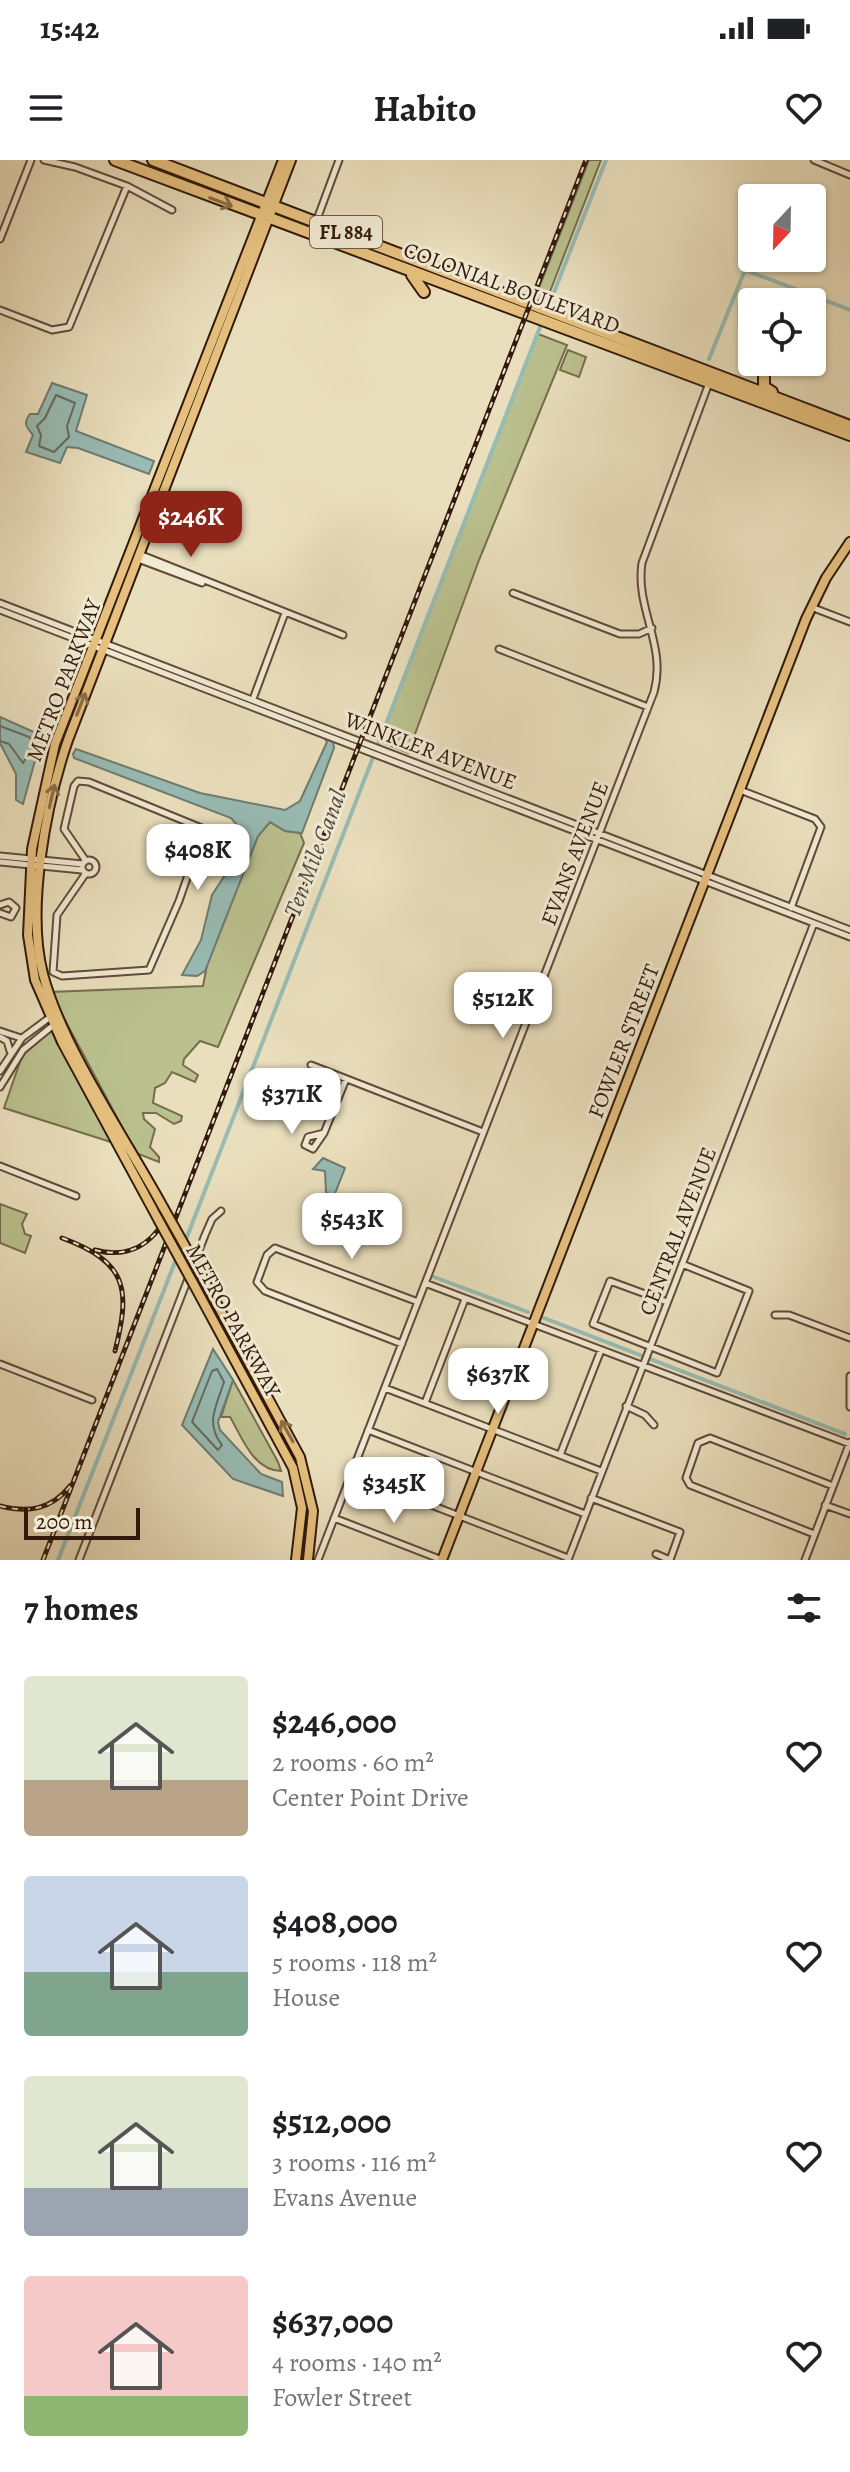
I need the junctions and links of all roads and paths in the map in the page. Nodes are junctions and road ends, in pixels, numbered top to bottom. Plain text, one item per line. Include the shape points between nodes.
1 (31, 160) edge
2 (44, 160) edge
3 (115, 160) edge
4 (153, 160) edge
5 (283, 160) edge
6 (291, 160) edge
7 (339, 160) edge
8 (814, 160) edge
9 (850, 175) edge
10 (127, 186) junction
11 (270, 204) junction
12 (172, 210) dead end
13 (265, 218) junction
14 (316, 222) junction
15 (0, 239) edge
16 (359, 252) junction
17 (437, 267) junction
18 (407, 270) junction
19 (431, 279) junction
20 (481, 286) junction
21 (424, 292) dead end
22 (0, 310) edge
23 (538, 313) junction
24 (552, 318) junction
25 (612, 342) junction
26 (764, 377) dead end
27 (711, 379) junction
28 (798, 407) junction
29 (850, 426) edge
30 (850, 435) edge
31 (850, 542) edge
32 (138, 556) junction
33 (513, 593) dead end
34 (0, 603) edge
35 (811, 607) junction
36 (0, 610) edge
37 (285, 613) junction
38 (850, 622) edge
39 (652, 628) junction
40 (343, 635) dead end
41 (99, 644) junction
42 (499, 649) dead end
43 (221, 694) junction
44 (253, 698) junction
45 (648, 707) junction
46 (292, 721) junction
47 (312, 721) junction
48 (740, 790) junction
49 (597, 836) junction
50 (0, 856) edge
51 (0, 862) edge
52 (31, 862) junction
53 (42, 863) junction
54 (84, 867) junction
55 (706, 878) junction
56 (0, 905) edge
57 (791, 908) junction
58 (0, 913) edge
59 (823, 920) junction
60 (814, 923) junction
61 (850, 930) edge
62 (850, 937) edge
63 (55, 1019) junction
64 (3, 1036) edge
65 (22, 1038) junction
66 (10, 1052) junction
67 (311, 1065) dead end
68 (0, 1071) edge
69 (346, 1079) junction
70 (0, 1087) edge
71 (483, 1132) junction
72 (324, 1133) dead end
73 (0, 1166) edge
74 (76, 1196) dead end
75 (221, 1211) dead end
76 (682, 1264) junction
77 (425, 1283) junction
78 (465, 1299) junction
79 (418, 1302) junction
80 (667, 1302) junction
81 (775, 1315) dead end
82 (532, 1325) junction
83 (850, 1338) edge
84 (402, 1344) junction
85 (601, 1350) junction
86 (648, 1350) junction
87 (0, 1364) edge
88 (643, 1364) junction
89 (850, 1376) edge
90 (385, 1388) junction
91 (92, 1400) dead end
92 (425, 1403) junction
93 (626, 1406) junction
94 (850, 1407) edge
95 (654, 1425) dead end
96 (492, 1429) junction
97 (368, 1430) junction
98 (850, 1444) edge
99 (560, 1455) junction
100 (601, 1471) junction
101 (476, 1472) junction
102 (351, 1474) junction
103 (833, 1486) junction
104 (591, 1498) junction
105 (825, 1505) junction
106 (585, 1514) junction
107 (850, 1514) edge
108 (459, 1516) junction
109 (334, 1518) junction
110 (814, 1534) junction
111 (656, 1554) dead end
112 (568, 1559) edge
113 (79, 1560) edge
114 (296, 1560) edge
115 (308, 1560) edge
116 (318, 1560) edge
117 (442, 1560) edge
118 (670, 1560) edge
119 (805, 1560) edge

1 - 15 street
2 - 10 street
3 -> 13 highway, COLONIAL BOULEVARD / FL 884
4 - 11 highway, COLONIAL BOULEVARD / FL 884
5 - 11 main road, METRO PARKWAY
6 - 11 main road, METRO PARKWAY
7 - 14 street
8 - 9 street
10 - 12 street
10 - 22 street via 69,327 52,330
11 - 13 main road, METRO PARKWAY
11 - 14 highway, COLONIAL BOULEVARD / FL 884
13 - 16 highway, COLONIAL BOULEVARD / FL 884
13 - 32 main road, METRO PARKWAY
13 - 41 main road, METRO PARKWAY
14 - 17 highway, COLONIAL BOULEVARD / FL 884
16 - 17 highway via 423,272
16 - 18 highway, COLONIAL BOULEVARD / FL 884
17 - 20 highway, COLONIAL BOULEVARD / FL 884
18 - 19 highway, COLONIAL BOULEVARD / FL 884
18 - 21 highway
19 - 20 highway via 440,275
19 - 23 highway, COLONIAL BOULEVARD / FL 884
20 - 23 highway, COLONIAL BOULEVARD / FL 884
23 - 24 highway, COLONIAL BOULEVARD / FL 884
24 - 25 highway, COLONIAL BOULEVARD / FL 884
24 - 25 highway, COLONIAL BOULEVARD / FL 884
25 - 27 highway, COLONIAL BOULEVARD / FL 884
25 - 27 highway, COLONIAL BOULEVARD / FL 884
26 - 28 highway via 765,389
27 - 28 highway, COLONIAL BOULEVARD / FL 884
27 - 30 highway, COLONIAL BOULEVARD / FL 884
27 - 39 street, EVANS AVENUE via 642,563 641,590
28 - 29 highway, COLONIAL BOULEVARD / FL 884
31 - 35 main road, FOWLER STREET
32 - 37 street
32 - 41 main road, METRO PARKWAY
33 - 39 street via 620,634
34 - 41 street, WINKLER AVENUE
35 - 38 street
35 - 48 main road, FOWLER STREET
36 - 41 street, WINKLER AVENUE
37 - 40 street
37 - 44 street
39 - 45 street, EVANS AVENUE via 658,667
41 - 43 street, WINKLER AVENUE
41 - 44 street, WINKLER AVENUE
41 - 52 main road, METRO PARKWAY via 50,761
53 -> 41 main road, METRO PARKWAY via 56,779
42 - 45 street
43 - 44 street
43 - 46 street, WINKLER AVENUE
44 - 47 street, WINKLER AVENUE
45 - 49 street, EVANS AVENUE
46 - 47 street
46 - 49 street, WINKLER AVENUE
47 - 49 street, WINKLER AVENUE
48 - 55 main road, FOWLER STREET
48 - 57 street via 811,817 821,827
49 - 55 street, WINKLER AVENUE
49 - 71 street, EVANS AVENUE
50 - 52 street
51 - 52 street
52 - 53 street
52 - 63 main road, METRO PARKWAY via 28,949 35,980
53 - 54 street
53 - 63 main road, METRO PARKWAY via 38,944
54 - 54 street via 57,915 53,972 62,976 145,971 155,963 205,832 198,824 78,781 64,829
55 - 57 street, WINKLER AVENUE
55 - 60 street, WINKLER AVENUE
55 - 82 main road, FOWLER STREET
56 - 58 street via 9,902 16,908 11,917
57 - 59 street, WINKLER AVENUE
59 - 60 street
59 - 61 street, WINKLER AVENUE
60 - 62 street, WINKLER AVENUE
60 - 76 street, CENTRAL AVENUE
63 - 65 street
63 - 70 street via 23,1050
63 - 114 main road, METRO PARKWAY, bridge via 293,1468 302,1508
115 -> 63 main road, METRO PARKWAY, bridge via 313,1511 300,1457
64 - 65 street
64 - 66 street
65 - 66 street
66 - 68 street
67 - 69 street
69 - 71 street
69 - 72 street
71 - 77 street, EVANS AVENUE
73 - 74 street
75 - 113 street via 205,1235
76 - 80 street, CENTRAL AVENUE
76 - 86 street via 749,1291 720,1370 714,1373
77 - 78 street
77 - 79 street, EVANS AVENUE
78 - 82 street
78 - 92 street
79 - 84 street, EVANS AVENUE
79 - 84 street via 275,1248 267,1255 259,1287
80 - 86 street, CENTRAL AVENUE
80 - 86 street via 612,1281 598,1307 596,1327
81 - 83 street via 789,1315
82 - 85 street
82 - 96 main road, FOWLER STREET
84 - 90 street, EVANS AVENUE
85 - 88 street
85 - 99 street
86 - 88 street, CENTRAL AVENUE
87 - 91 street
88 - 93 street, CENTRAL AVENUE
88 - 98 street
89 - 94 street
90 - 92 street
90 - 97 street, EVANS AVENUE
92 - 96 street
93 - 95 street
93 - 100 street, CENTRAL AVENUE
96 - 99 street
96 - 101 main road, FOWLER STREET
97 - 101 street
97 - 102 street, EVANS AVENUE
98 - 103 street
99 - 100 street
100 - 104 street, CENTRAL AVENUE
101 - 106 street
101 - 108 main road, FOWLER STREET
102 - 108 street
102 - 109 street, EVANS AVENUE
103 - 105 street
103 - 110 street via 710,1438 698,1443 687,1473 690,1485
104 - 106 street, CENTRAL AVENUE
104 - 118 street via 680,1532
105 - 107 street
105 - 110 street
106 - 112 street, CENTRAL AVENUE
108 - 112 street
108 - 117 main road, FOWLER STREET
109 - 116 street, EVANS AVENUE
109 - 117 street
110 - 119 street
111 - 118 street

